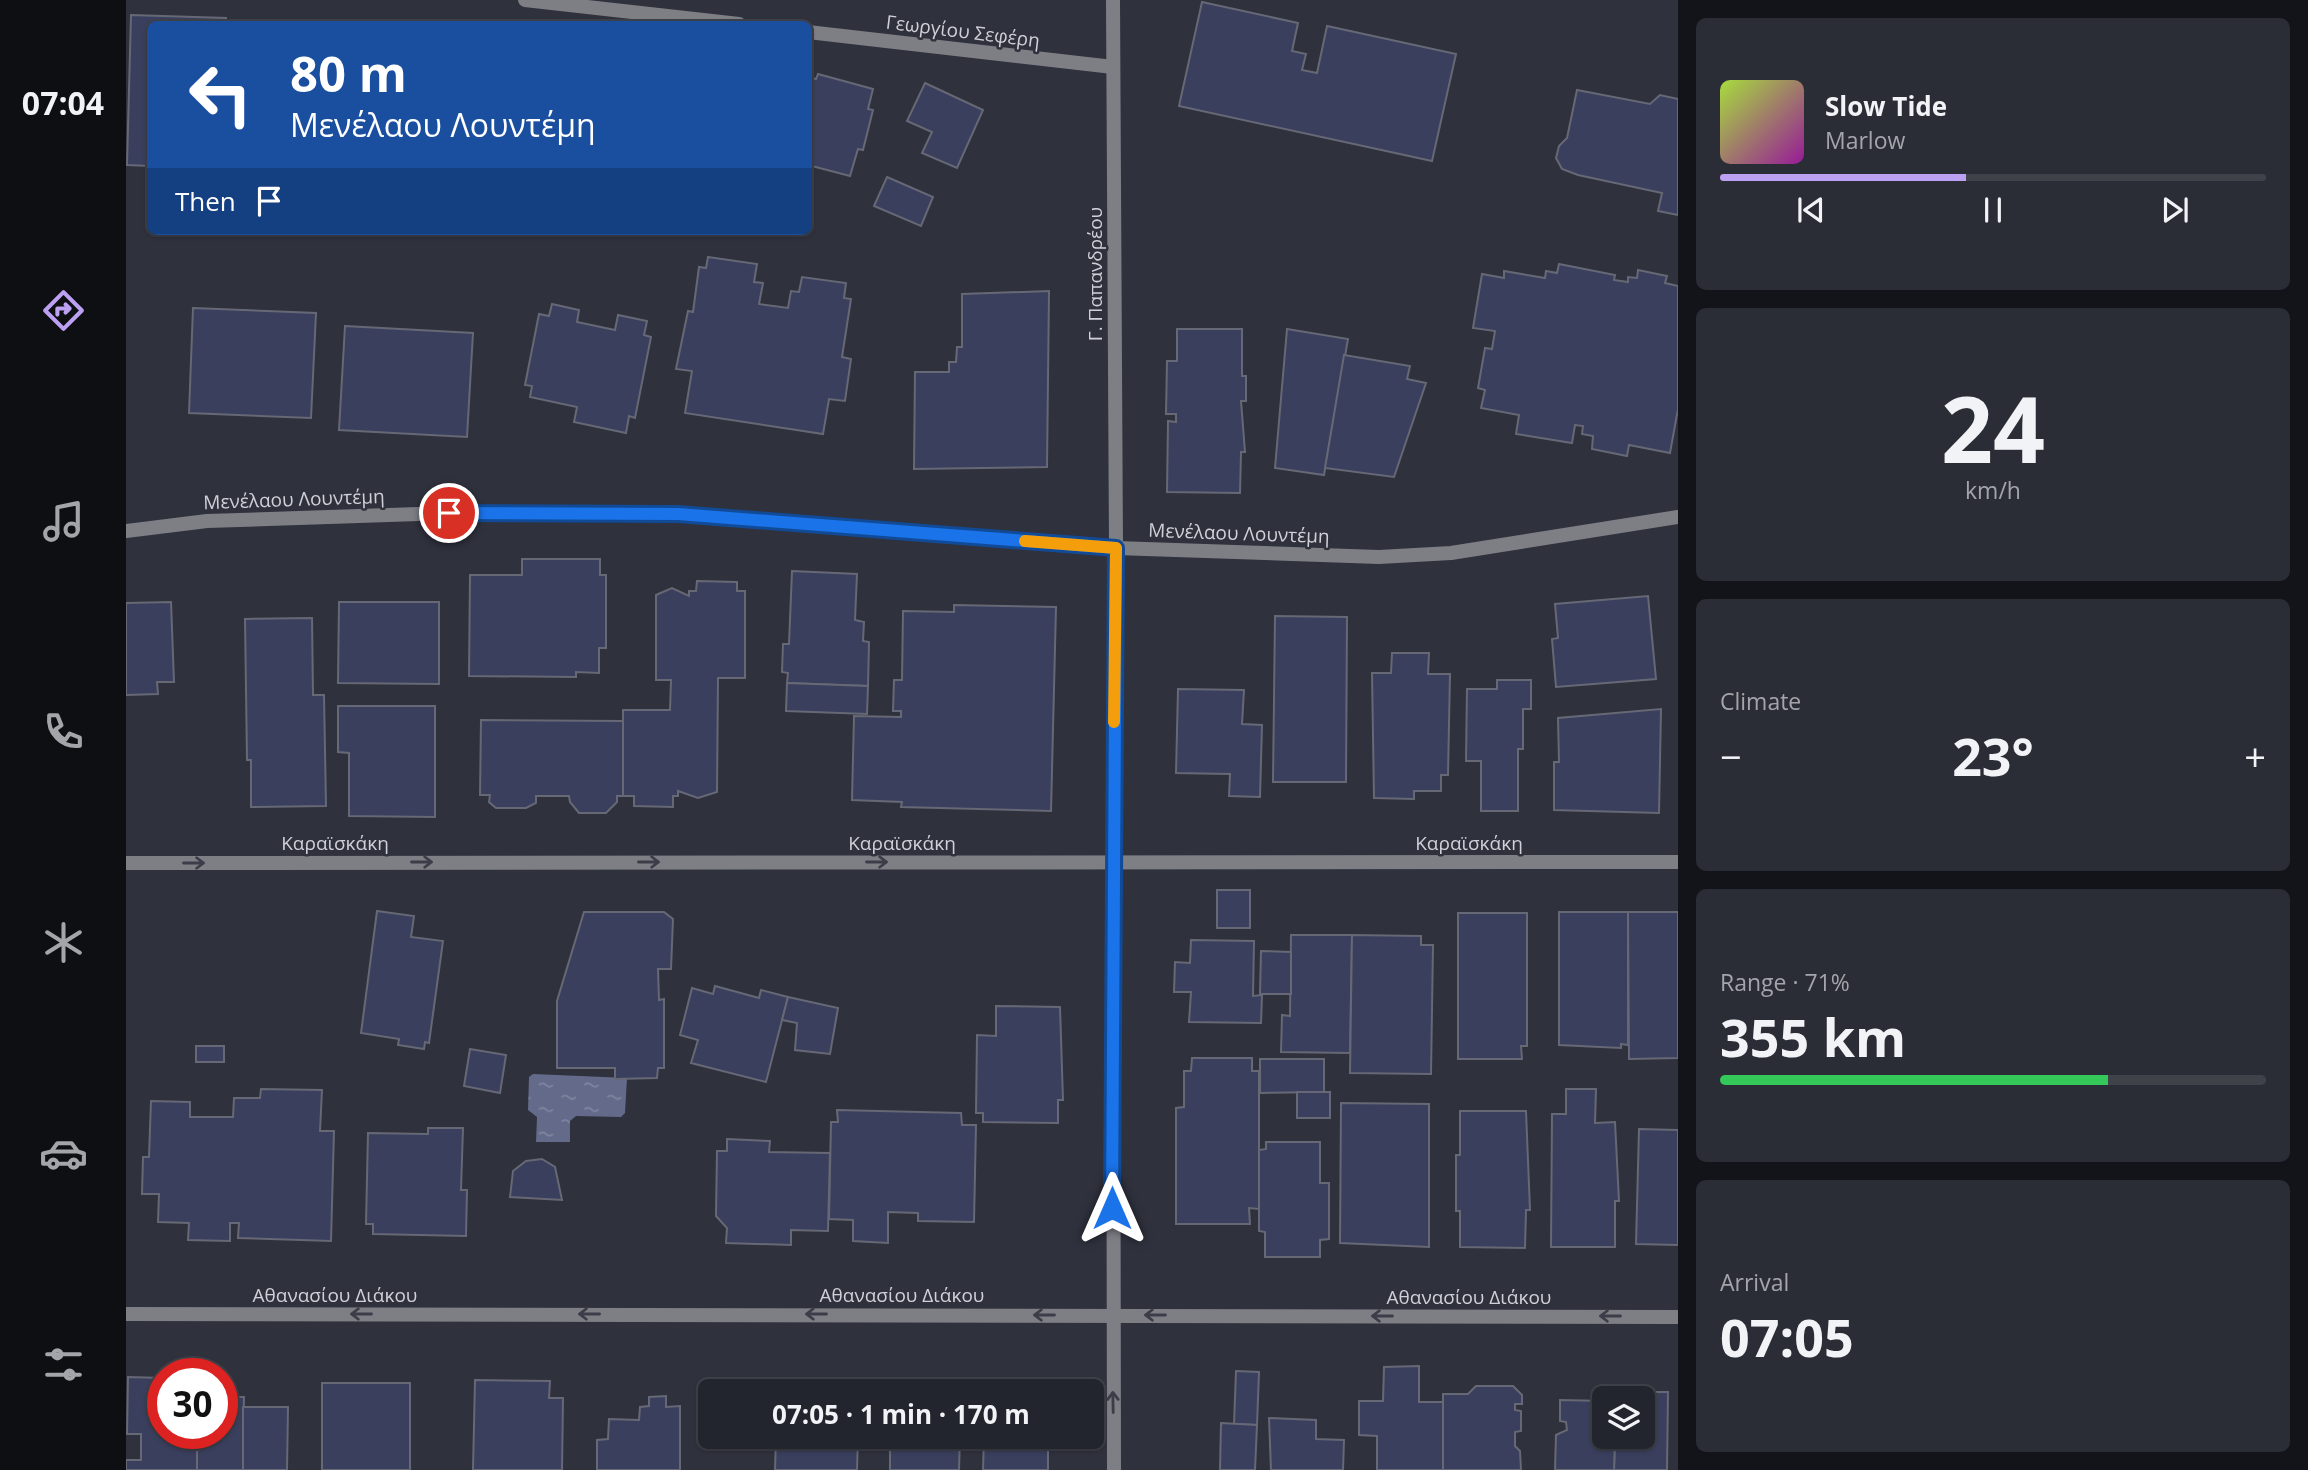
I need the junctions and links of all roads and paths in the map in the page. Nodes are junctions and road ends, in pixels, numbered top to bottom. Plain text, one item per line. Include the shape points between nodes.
1 (525, 0) edge
2 (1114, 0) edge
3 (712, 21) edge
4 (812, 32) edge
5 (1113, 67) junction
6 (1678, 517) edge
7 (126, 531) edge
8 (1116, 548) junction
9 (1113, 862) junction
10 (1678, 862) edge
11 (126, 863) edge
12 (126, 1314) edge
13 (1112, 1315) junction
14 (1678, 1317) edge
15 (1114, 1470) edge

1 - 3 street
2 - 5 street, Γ. Παπανδρέου
4 - 5 street, Γεωργίου Σεφέρη
5 - 8 street, Γ. Παπανδρέου
6 - 8 street, Μενέλαου Λουντέμη via 1451,553 1378,557
7 - 8 street, Μενέλαου Λουντέμη via 207,522 435,513 678,514
8 - 9 street, Γ. Παπανδρέου
9 - 10 street, Καραϊσκάκη
11 -> 9 street, Καραϊσκάκη
9 - 13 street, Γ. Παπανδρέου
13 -> 12 street, Αθανασίου Διάκου
14 -> 13 street, Αθανασίου Διάκου
15 -> 13 street, Γ. Παπανδρέου

